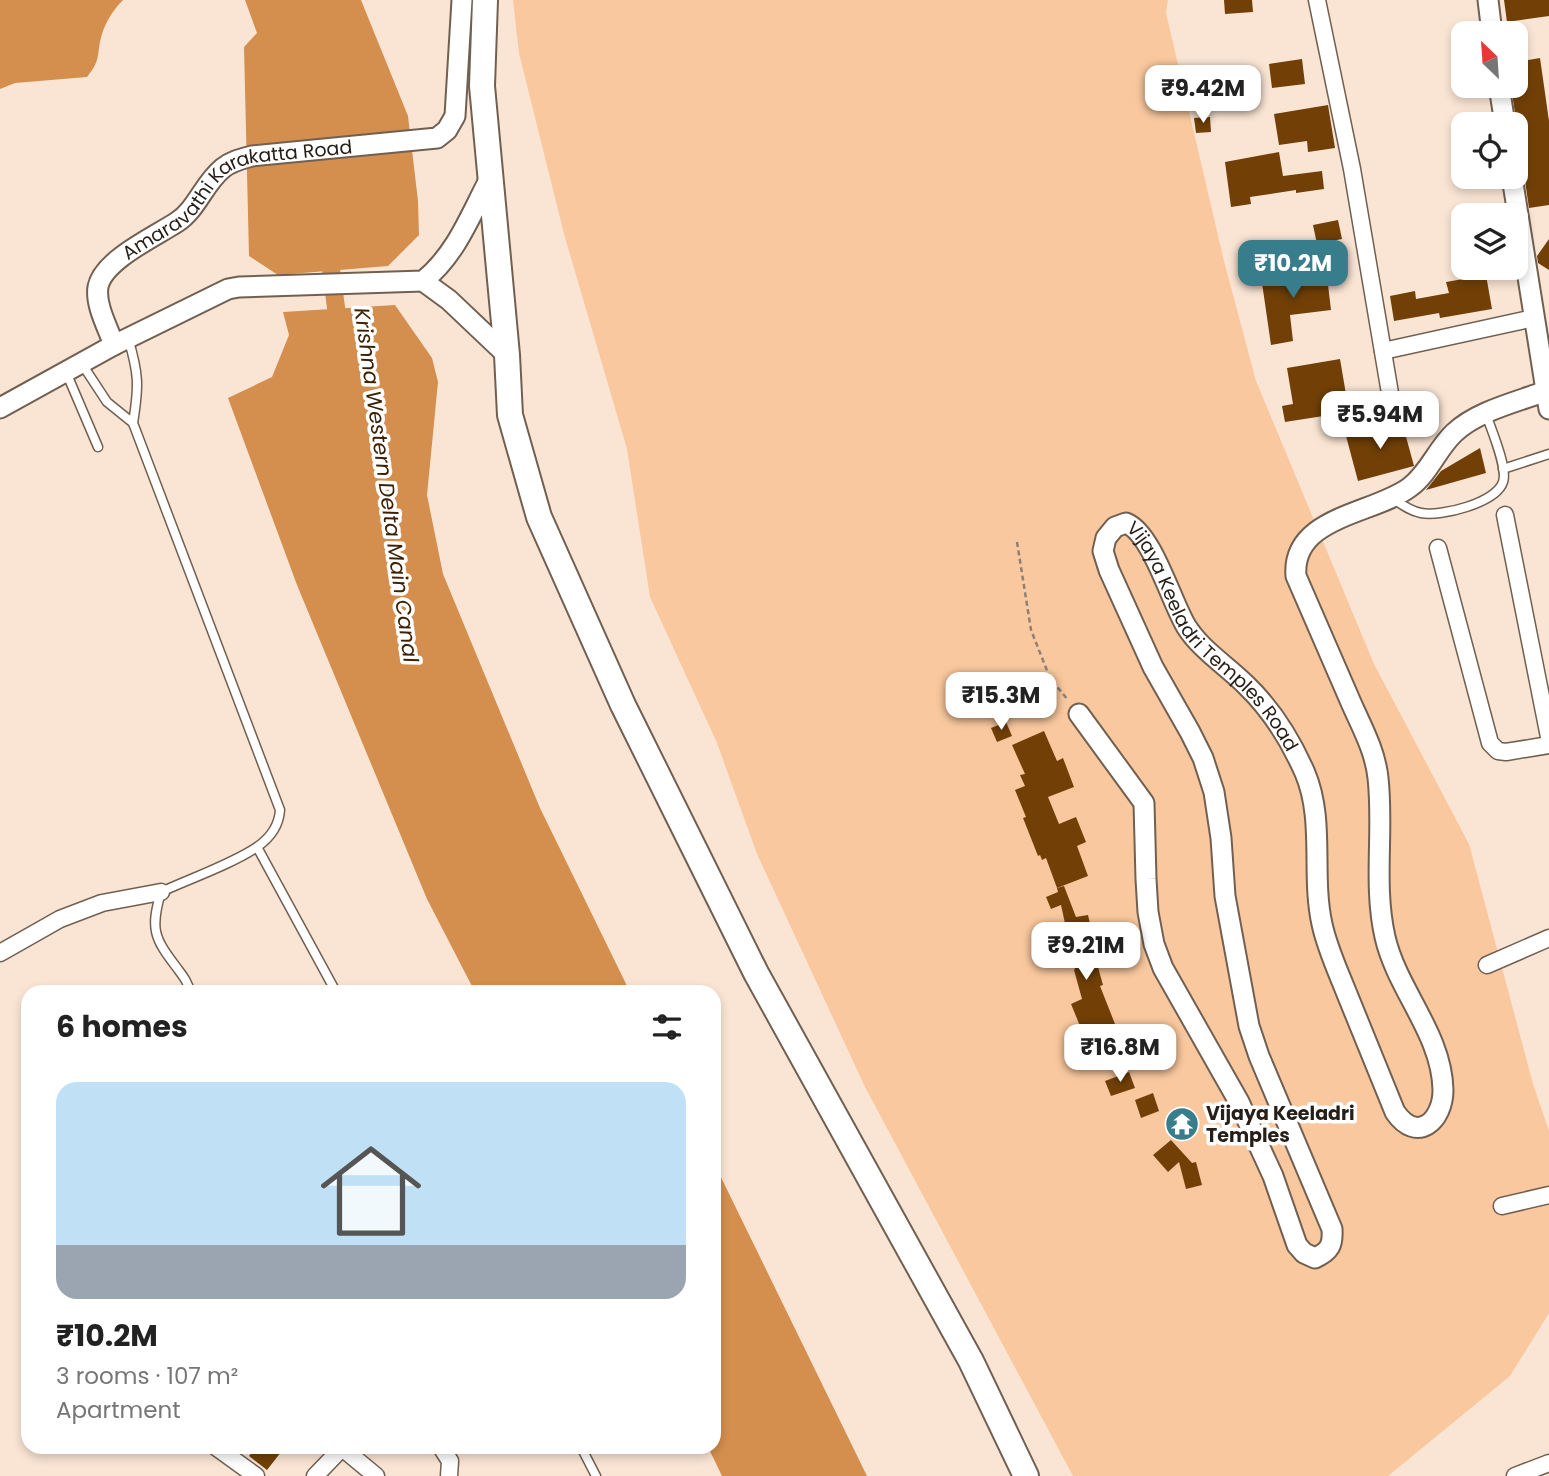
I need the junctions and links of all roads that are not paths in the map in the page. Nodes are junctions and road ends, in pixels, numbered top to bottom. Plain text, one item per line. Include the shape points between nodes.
1 (462, 0) edge
2 (485, 0) edge
3 (1317, 0) edge
4 (1488, 0) edge
5 (1491, 21) edge
6 (490, 178) junction
7 (1514, 189) edge
8 (416, 282) junction
9 (1534, 318) junction
10 (121, 341) junction
11 (1383, 351) junction
12 (507, 355) junction
13 (73, 367) junction
14 (1548, 397) edge
15 (1392, 405) dead end
16 (0, 408) edge
17 (1486, 414) junction
18 (133, 423) junction
19 (98, 447) dead end
20 (1549, 454) edge
21 (1503, 469) junction
22 (1392, 498) junction
23 (1505, 514) dead end
24 (1438, 548) dead end
25 (1079, 714) road end
26 (1549, 737) edge
27 (1549, 745) edge
28 (257, 847) junction
29 (161, 892) junction
30 (1549, 938) edge
31 (0, 953) edge
32 (1488, 965) dead end
33 (188, 985) edge
34 (332, 985) edge
35 (1549, 1195) edge
36 (1502, 1206) dead end
37 (226, 1454) edge
38 (336, 1454) edge
39 (349, 1454) edge
40 (445, 1454) edge
41 (585, 1454) edge
42 (1549, 1464) edge
43 (256, 1476) edge
44 (315, 1476) edge
45 (376, 1476) edge
46 (449, 1476) edge
47 (596, 1476) edge
48 (1026, 1476) edge
49 (1515, 1476) edge

1 - 10 street, Amaravathi Karakatta Road via 455,117 447,130 437,138 234,160 219,171 177,222 106,273 98,286 100,303
2 - 6 main road via 482,86
3 - 11 street
4 - 5 street
6 - 8 street via 451,252 438,269
6 - 12 main road
7 - 9 street
8 - 10 street via 239,287 216,293
8 - 12 street via 449,300
9 - 11 street
9 - 14 street
10 - 13 street
10 - 18 lane via 138,369
11 - 15 street
12 - 48 main road via 510,415 539,517 623,705 756,973 971,1361
13 - 16 street
13 - 18 lane
13 - 19 lane
14 - 17 street, Vijaya Keeladri Temples Road
17 - 21 lane
17 - 22 street, Vijaya Keeladri Temples Road via 1455,432 1426,471
18 - 28 lane via 280,810 274,830
20 - 21 lane
21 - 22 lane via 1499,490 1452,512 1421,513
22 - 25 street, Vijaya Keeladri Temples Road via 1339,518 1315,534 1303,545 1295,564 1296,576 1374,754 1380,805 1378,897 1385,939 1437,1053 1443,1087 1443,1104 1425,1127 1411,1128 1395,1112 1333,959 1318,902 1313,800 1306,774 1286,735 1248,687 1186,626 1135,526 1115,527 1103,551 1153,667 1203,758 1214,792 1226,896 1249,1026 1332,1229 1333,1242 1326,1253 1315,1258 1297,1245 1240,1102 1163,968 1148,912 1144,803
23 - 26 street
24 - 27 street via 1490,743 1506,752
28 - 29 lane
28 - 34 lane
29 - 31 street via 102,903 60,919
29 - 33 lane via 153,925 164,951
30 - 32 street
35 - 36 street
37 - 43 street
38 - 44 street
39 - 45 street
40 - 46 street via 450,1461
41 - 47 lane
42 - 49 street

